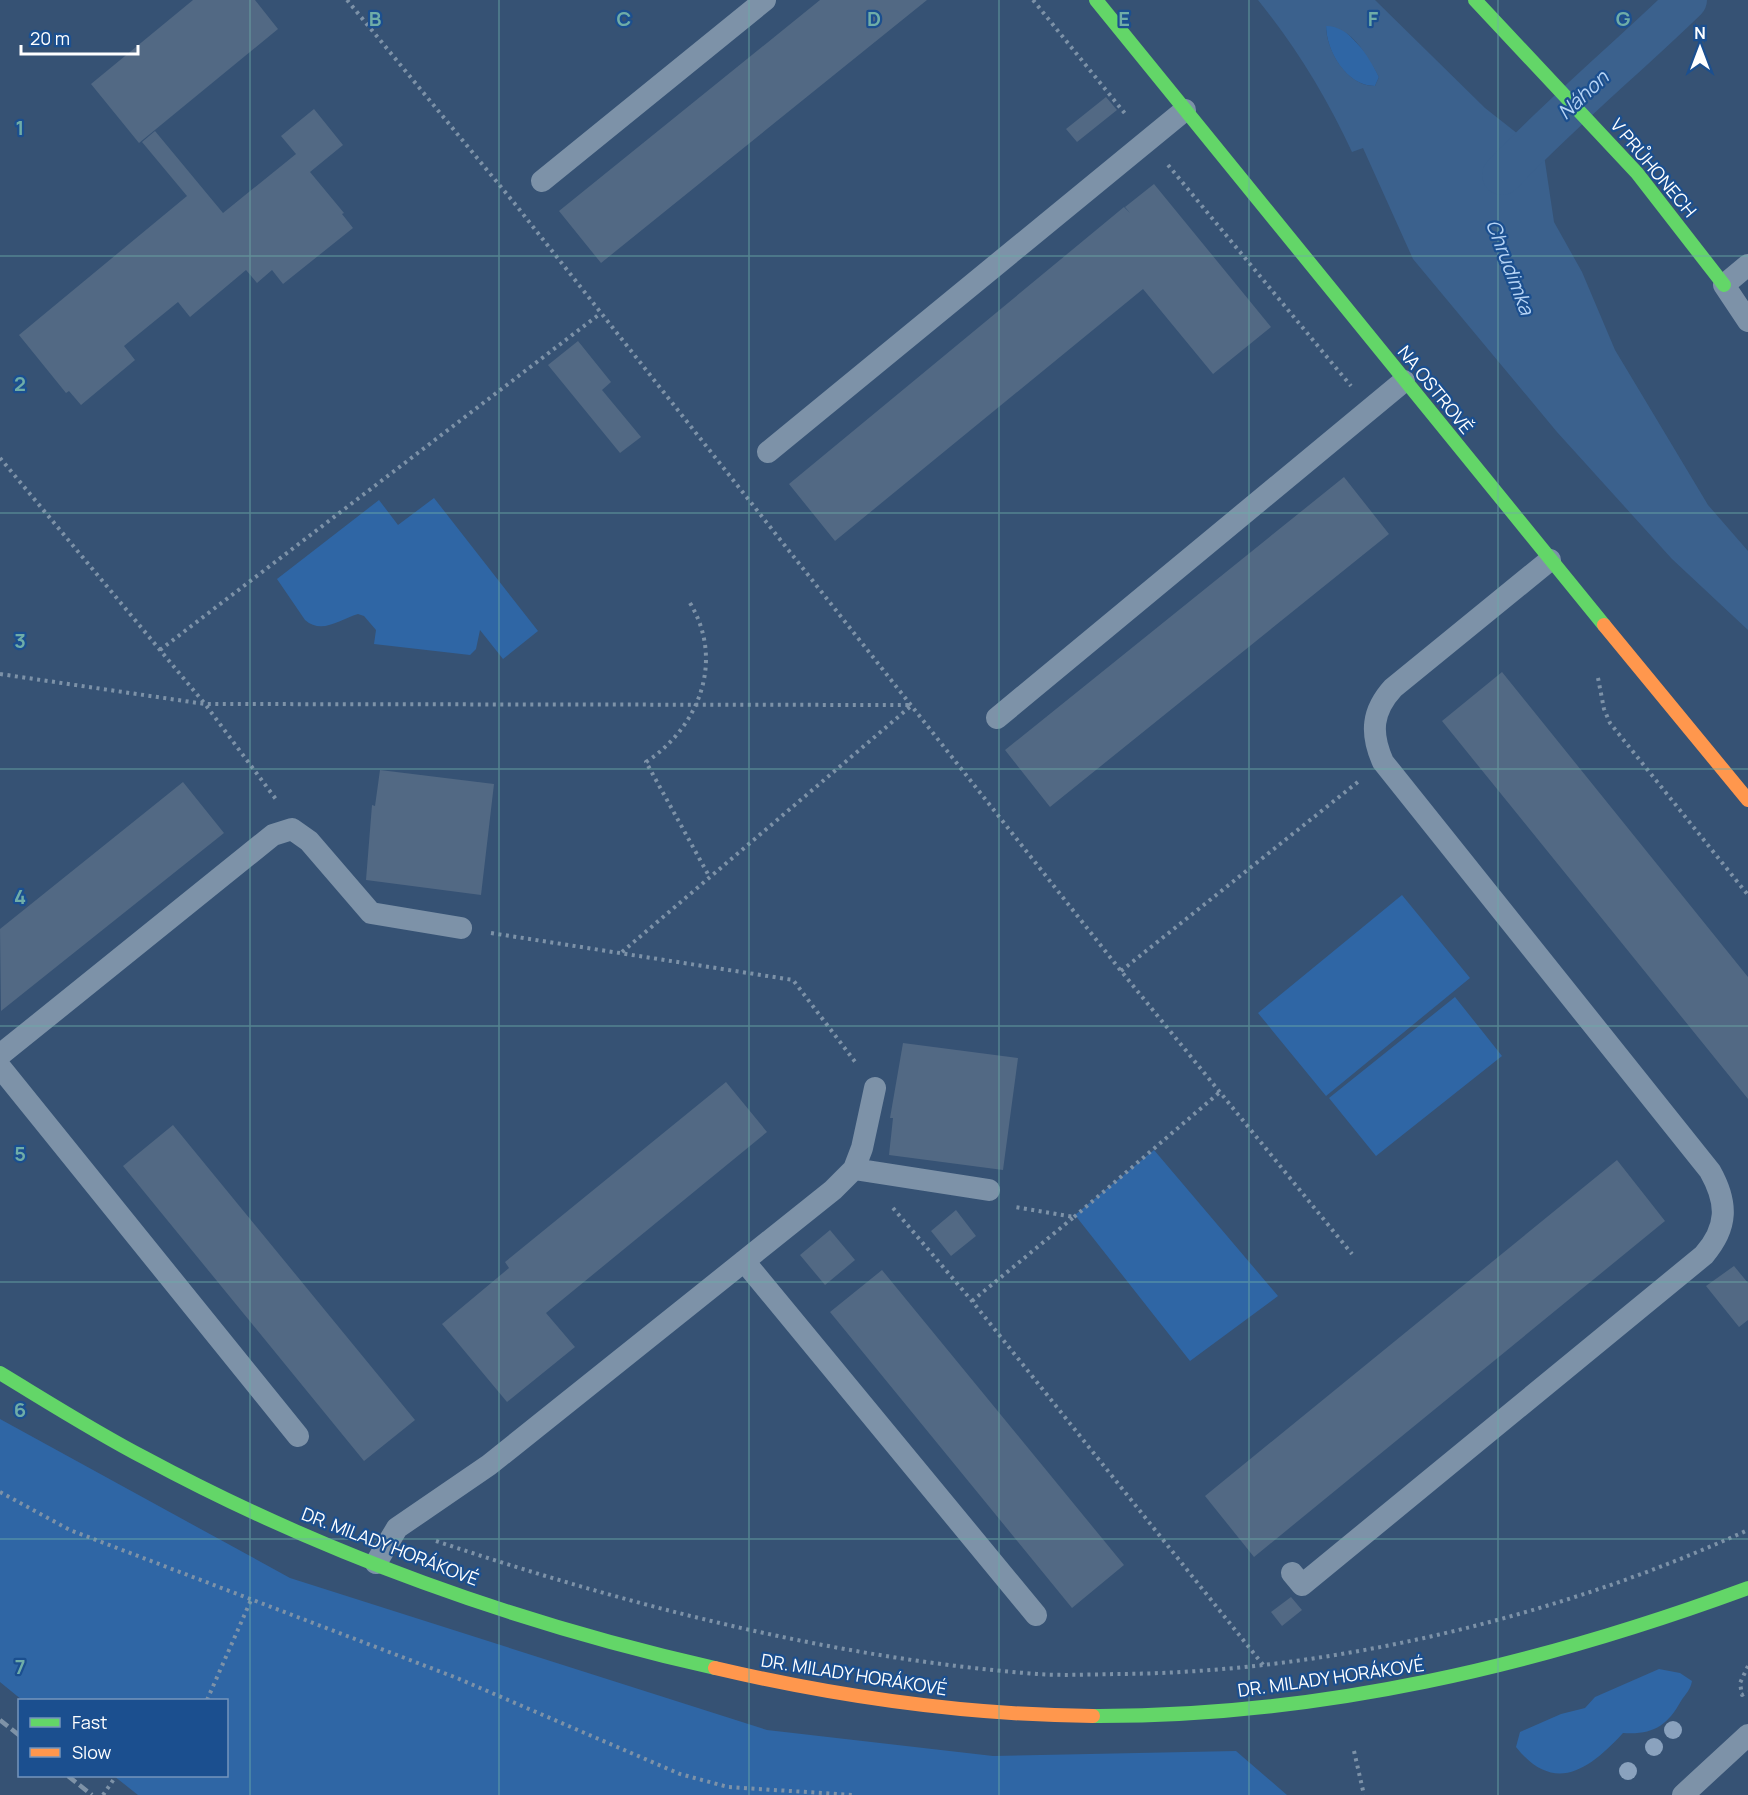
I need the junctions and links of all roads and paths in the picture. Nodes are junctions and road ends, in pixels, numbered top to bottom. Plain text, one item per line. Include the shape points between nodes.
1 (347, 0) edge
2 (765, 0) edge
3 (1033, 0) edge
4 (1096, 0) edge
5 (1475, 0) edge
6 (1185, 110) junction
7 (1148, 140) junction
8 (542, 181) dead end
9 (1748, 265) edge
10 (1724, 285) junction
11 (601, 313) junction
12 (1748, 321) edge
13 (1404, 381) junction
14 (1370, 409) junction
15 (768, 452) dead end
16 (0, 458) edge
17 (1550, 560) junction
18 (690, 603) dead end
19 (160, 650) junction
20 (1597, 670) dead end
21 (0, 674) edge
22 (698, 703) junction
23 (205, 704) junction
24 (912, 705) junction
25 (997, 718) dead end
26 (1383, 762) junction
27 (1748, 800) edge
28 (292, 830) junction
29 (709, 876) junction
30 (1748, 895) edge
31 (461, 928) joint
32 (622, 952) junction
33 (1121, 971) junction
34 (0, 1055) edge
35 (0, 1067) edge
36 (875, 1088) joint
37 (1220, 1092) junction
38 (854, 1169) junction
39 (989, 1190) joint
40 (890, 1204) dead end
41 (1074, 1217) junction
42 (1352, 1254) dead end
43 (744, 1261) junction
44 (972, 1301) junction
45 (0, 1373) edge
46 (298, 1436) dead end
47 (0, 1492) edge
48 (397, 1528) junction
49 (1748, 1530) edge
50 (376, 1563) junction
51 (1292, 1573) dead end
52 (1748, 1588) edge
53 (251, 1600) junction
54 (1036, 1615) dead end
55 (1263, 1665) junction
56 (1748, 1666) edge
57 (1748, 1692) edge
58 (208, 1699) edge
59 (1292, 1704) junction
60 (1748, 1735) edge
61 (1354, 1751) dead end
62 (115, 1777) edge
63 (103, 1795) edge
64 (853, 1795) edge
65 (1364, 1795) edge
66 (1683, 1795) edge

1 - 11 path
2 - 8 lane
3 - 7 path
4 - 6 main road, NA OSTROVĚ
5 - 10 main road, V PRŮHONECH via 1567,95 1699,250
6 - 7 lane
6 - 13 main road, NA OSTROVĚ
7 - 14 path
7 - 15 lane
9 - 10 lane
10 - 12 lane
11 - 19 path
11 - 24 path
13 - 14 lane
13 - 17 main road, NA OSTROVĚ
14 - 25 lane
16 - 19 path
17 - 26 lane via 1382,701 1374,733
17 - 27 main road, NA OSTROVĚ
18 - 22 path via 705,648 706,667
19 - 23 path
20 - 30 path via 1610,723
21 - 23 path
22 - 23 path
22 - 24 path
22 - 29 path via 677,737 646,762
23 - 28 path via 275,799
24 - 29 path
24 - 33 path
26 - 33 path
26 - 51 lane via 1710,1171 1719,1186 1723,1217 1717,1238 1695,1263 1302,1586
28 - 31 lane via 309,841 371,913
28 - 34 lane via 273,835
29 - 32 path
31 - 32 path
32 - 36 path via 793,980
33 - 37 path
35 - 46 lane
36 - 38 lane
37 - 41 path
37 - 42 path
38 - 39 lane
38 - 43 lane
39 - 41 path via 999,1204
40 - 44 path
41 - 44 path
43 - 48 lane via 489,1465
43 - 54 lane
44 - 55 path
45 - 50 main road, DR. MILADY HORÁKOVÉ via 164,1468 239,1505
47 - 53 path via 70,1530
48 - 50 lane
48 - 55 path via 521,1570 671,1611 905,1660 1040,1675 1166,1673
49 - 55 path via 1613,1586 1532,1609 1364,1651
50 - 59 main road, DR. MILADY HORÁKOVÉ via 492,1606 609,1641 734,1673 882,1700 979,1712 1107,1717 1227,1712
52 - 59 main road, DR. MILADY HORÁKOVÉ via 1570,1649 1461,1676
53 - 58 path
53 - 64 path via 457,1678 680,1774 728,1787
55 - 59 path
56 - 57 path via 1740,1683 1742,1695
60 - 66 lane
61 - 65 path
62 - 63 path

